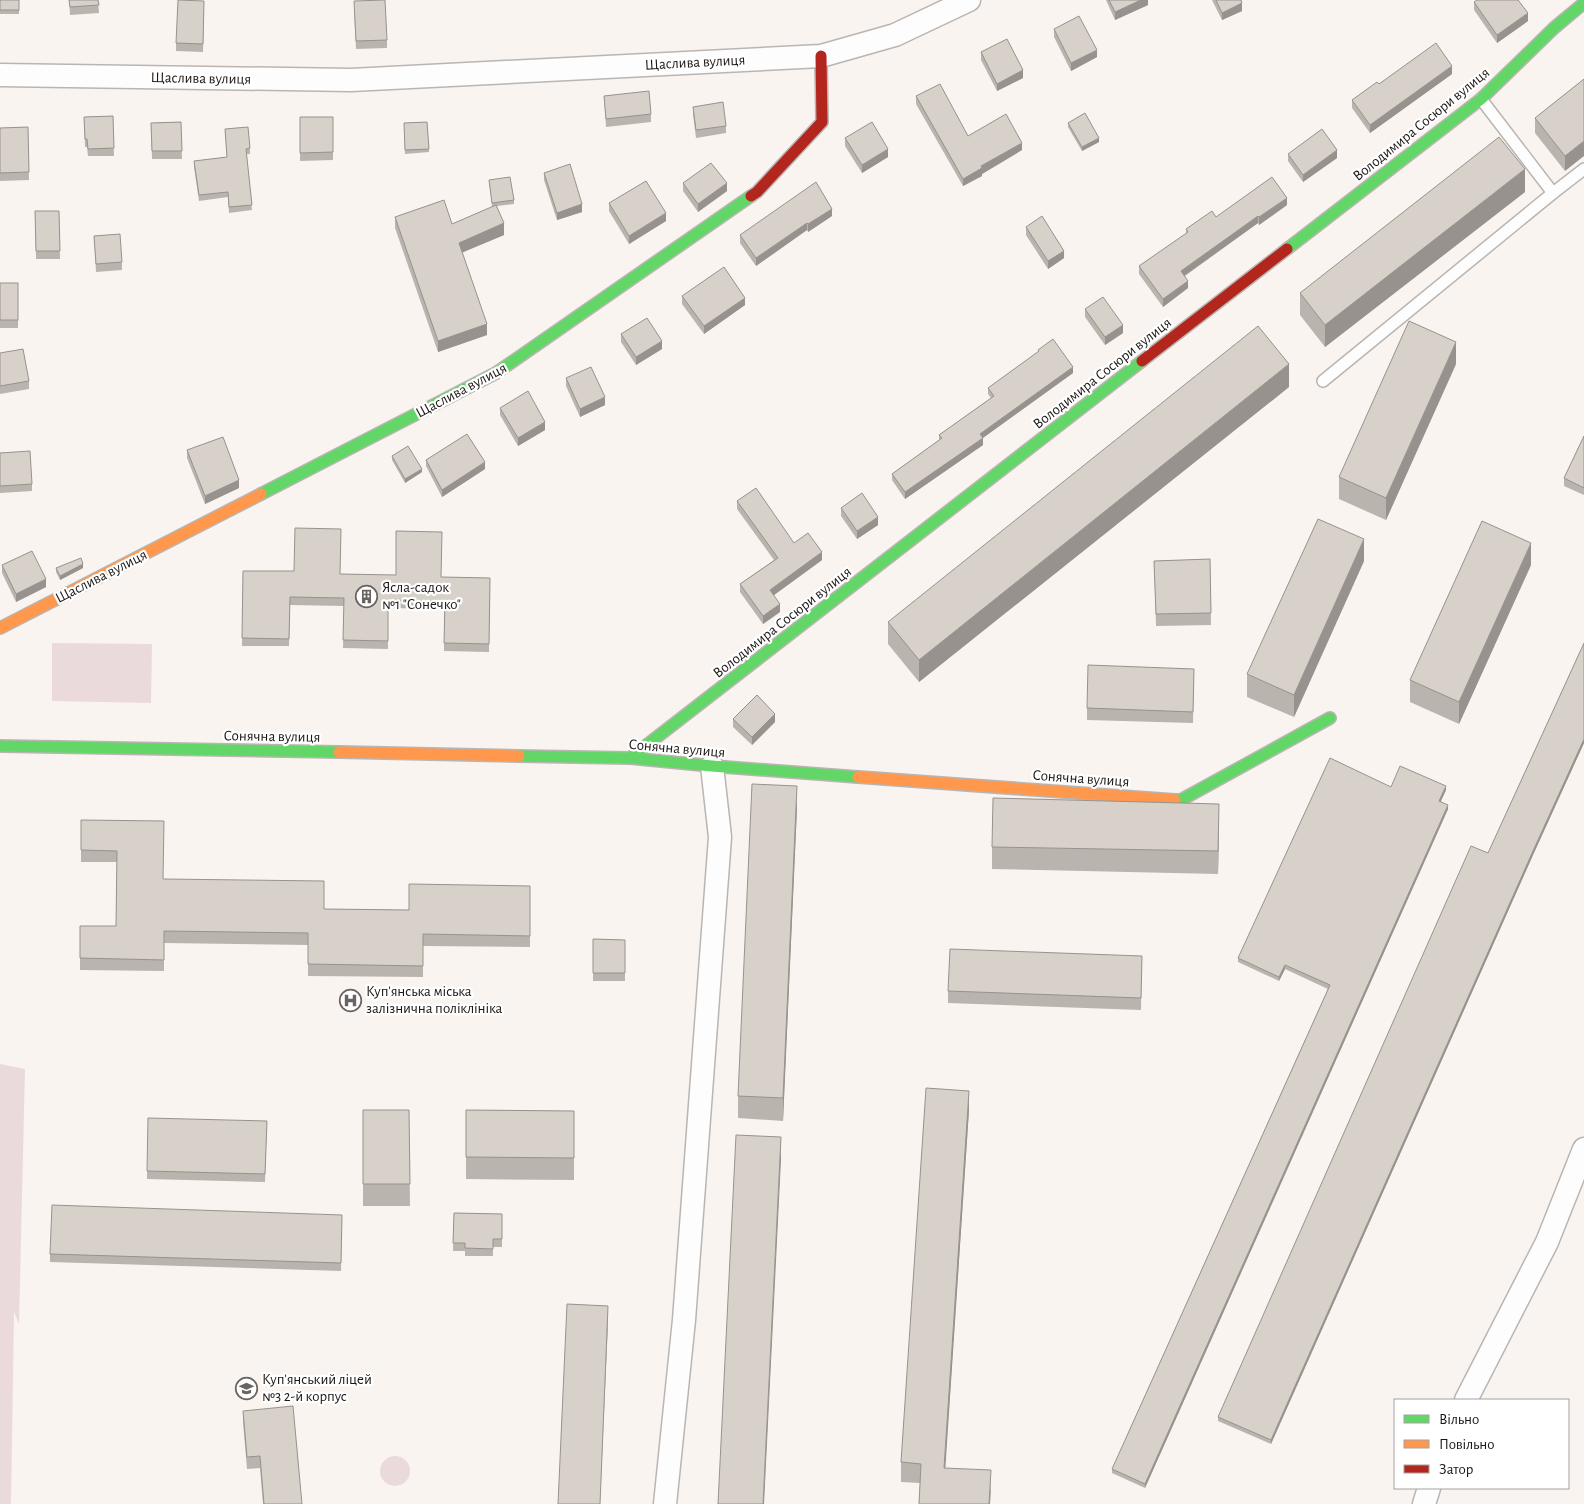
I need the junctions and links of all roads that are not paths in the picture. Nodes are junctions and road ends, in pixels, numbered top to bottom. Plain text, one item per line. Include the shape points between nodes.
1 (969, 0) edge
2 (1584, 3) edge
3 (821, 56) junction
4 (0, 75) edge
5 (1481, 99) junction
6 (1584, 168) edge
7 (1553, 193) junction
8 (1323, 381) dead end
9 (0, 628) edge
10 (1330, 718) dead end
11 (0, 746) edge
12 (630, 758) junction
13 (712, 766) junction
14 (1584, 1149) edge
15 (1467, 1399) edge
16 (1429, 1489) edge
17 (665, 1504) edge
18 (1424, 1504) edge

1 - 3 street, Щаслива вулиця via 895,35
2 - 5 street, Володимира Сосюри вулиця
3 - 4 street, Щаслива вулиця via 351,80
3 - 9 street, Щаслива вулиця via 822,122 757,192 496,373
5 - 7 lane
5 - 12 street, Володимира Сосюри вулиця
6 - 7 lane
7 - 8 lane
10 - 13 street, Сонячна вулиця via 1181,800
11 - 12 street, Сонячна вулиця
12 - 13 street, Сонячна вулиця
13 - 17 street via 720,837 684,1320
14 - 15 street via 1547,1242
16 - 18 street

